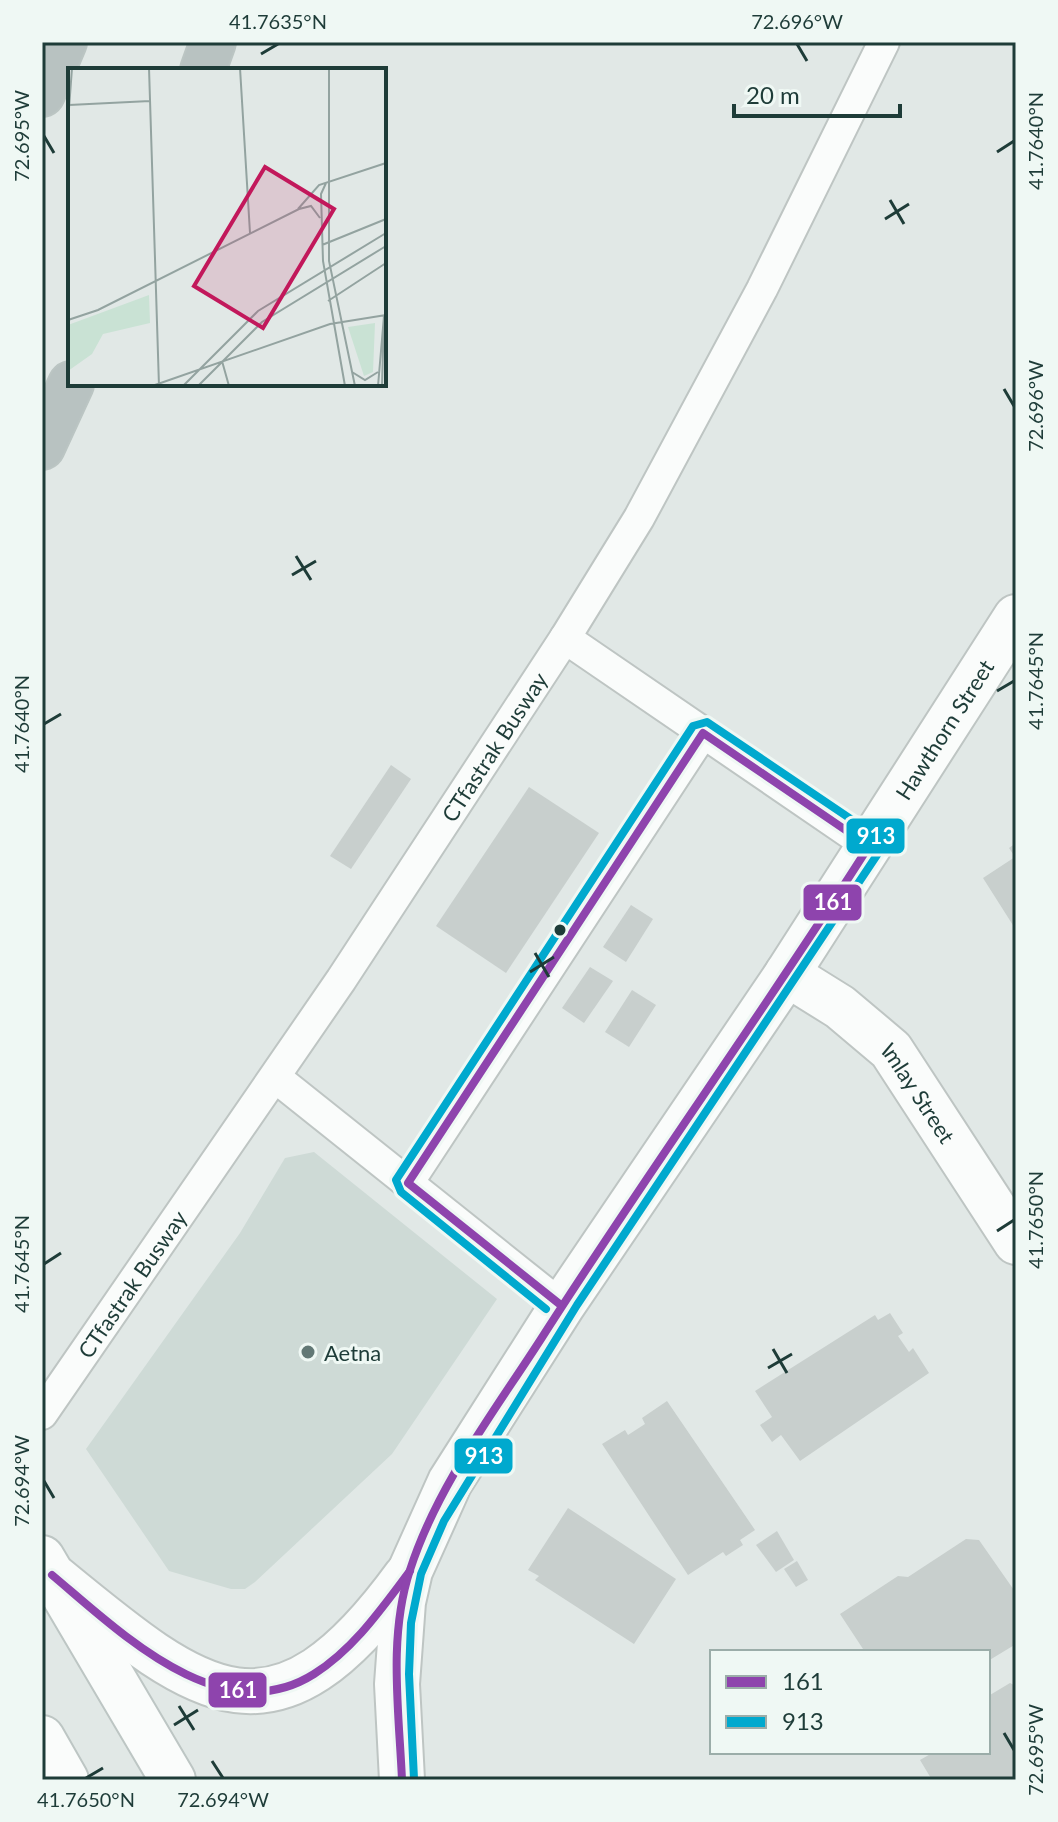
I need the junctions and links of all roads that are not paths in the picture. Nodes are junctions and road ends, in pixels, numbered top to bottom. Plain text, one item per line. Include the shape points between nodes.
1 (64, 42) edge
2 (213, 42) edge
3 (884, 42) edge
4 (204, 68) edge
5 (42, 94) edge
6 (70, 386) edge
7 (42, 447) edge
8 (1016, 617) edge
9 (565, 638) junction
10 (703, 733) junction
11 (869, 846) junction
12 (787, 974) junction
13 (275, 1077) junction
14 (408, 1183) junction
15 (1016, 1242) edge
16 (562, 1306) junction
17 (42, 1414) edge
18 (47, 1567) edge
19 (410, 1571) junction
20 (107, 1641) junction
21 (42, 1738) edge
22 (66, 1780) edge
23 (173, 1780) edge
24 (402, 1780) edge

1 - 5 highway
2 - 4 highway
3 - 9 lane, CTfastrak Busway via 700,408
6 - 7 highway
8 - 11 street, Hawthorn Street
9 - 10 lane
9 - 13 lane, CTfastrak Busway
10 - 11 lane
10 - 14 lane
11 - 12 street, Hawthorn Street
12 - 15 street, Imlay Street via 840,1007 891,1050
12 - 16 street, Hawthorn Street
13 - 14 lane
13 - 17 lane, CTfastrak Busway
14 - 16 lane
16 - 19 street, Hawthorn Street via 450,1482
18 - 20 street
19 - 20 street, Hawthorn Street via 336,1656 300,1682 277,1690 228,1688
19 - 24 street, Hawthorn Street via 397,1671
20 - 23 street
21 - 22 street

